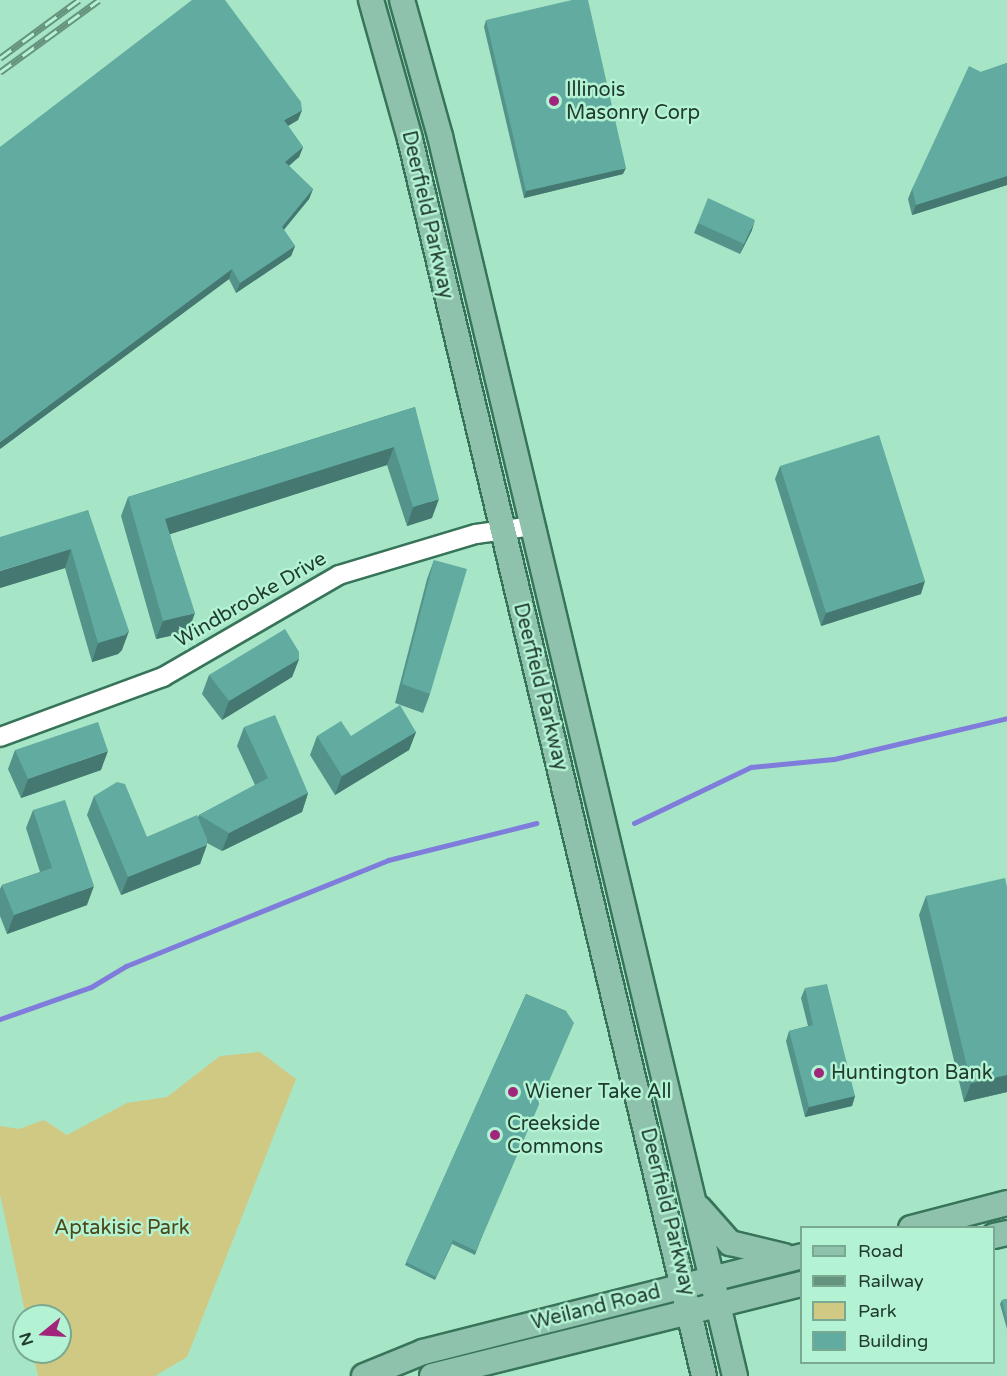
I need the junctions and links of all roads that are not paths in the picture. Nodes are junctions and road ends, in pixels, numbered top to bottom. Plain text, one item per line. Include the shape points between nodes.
1 (371, 0) edge
2 (402, 0) edge
3 (532, 526) junction
4 (501, 531) junction
5 (0, 737) edge
6 (692, 1197) junction
7 (1007, 1203) edge
8 (914, 1226) edge
9 (798, 1256) edge
10 (711, 1279) junction
11 (800, 1284) edge
12 (685, 1285) junction
13 (718, 1305) junction
14 (690, 1311) junction
15 (394, 1372) edge
16 (364, 1376) edge
17 (426, 1376) edge
18 (432, 1376) edge
19 (704, 1376) edge
20 (735, 1376) edge

1 - 4 main road, Deerfield Parkway via 410,139
2 - 3 main road, Deerfield Parkway via 440,136
3 - 4 street, Windbrooke Drive
3 - 6 main road, Deerfield Parkway
4 - 5 street, Windbrooke Drive via 379,559 339,575 163,677
4 - 12 main road, Deerfield Parkway
6 - 9 main road via 730,1243
6 - 10 main road, Deerfield Parkway
7 - 8 main road
9 - 10 main road, Weiland Road
10 - 12 main road, Weiland Road
10 - 13 main road, Deerfield Parkway
11 - 13 main road, Weiland Road
12 - 14 main road, Deerfield Parkway
12 - 15 main road, Weiland Road via 423,1352
13 - 14 main road, Weiland Road
13 - 20 main road, Deerfield Parkway
14 - 18 main road, Weiland Road
14 - 19 main road, Deerfield Parkway
15 - 16 main road, Weiland Road
15 - 17 main road

